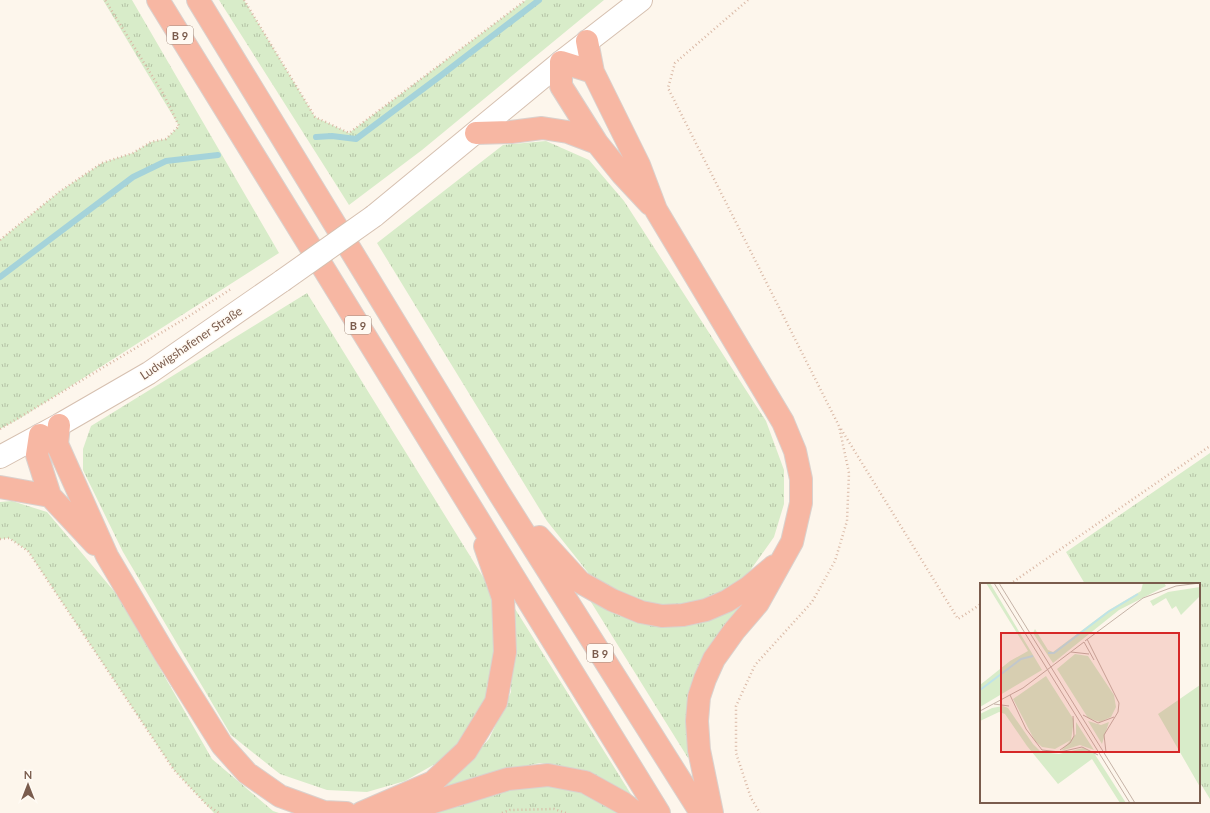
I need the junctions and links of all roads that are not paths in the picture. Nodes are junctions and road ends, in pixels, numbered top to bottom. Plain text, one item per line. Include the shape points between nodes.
1 (158, 0) edge
2 (198, 0) edge
3 (641, 0) edge
4 (587, 41) junction
5 (561, 62) junction
6 (593, 72) junction
7 (476, 133) junction
8 (597, 143) junction
9 (656, 210) junction
10 (52, 435) junction
11 (0, 457) edge
12 (0, 487) edge
13 (499, 493) junction
14 (50, 496) junction
15 (469, 503) junction
16 (107, 556) junction
17 (784, 558) junction
18 (346, 813) edge
19 (361, 813) edge
20 (380, 813) edge
21 (636, 813) edge
22 (659, 813) edge
23 (702, 813) edge
24 (712, 813) edge

1 - 15 highway, B 9
2 - 13 highway, B 9
3 - 4 main road, Ludwigshafener Straße
4 - 5 main road, Ludwigshafener Straße
4 - 6 highway
5 - 6 highway
5 - 7 main road, Ludwigshafener Straße
5 - 8 highway via 561,86
6 - 9 highway via 639,165
7 - 8 highway via 542,128 568,132
7 - 10 main road, Ludwigshafener Straße, bridge via 374,216 149,373
8 - 9 highway
9 - 17 highway via 783,422 795,451 801,479 801,503 792,542
10 - 11 main road, Ludwigshafener Straße
10 - 14 highway via 37,455
10 - 16 highway
12 - 14 highway
13 - 17 highway via 580,582 612,600 641,612 662,616 706,610 749,587
13 - 23 highway, B 9
14 - 16 highway
15 - 19 highway via 504,598 505,652 496,702 466,751 433,782
15 - 22 highway, B 9
16 - 18 highway via 222,745 247,773 280,796 324,812
17 - 24 highway via 758,603 714,659 699,697 697,721 700,750
20 - 21 highway via 401,812 508,779 548,775 585,782

